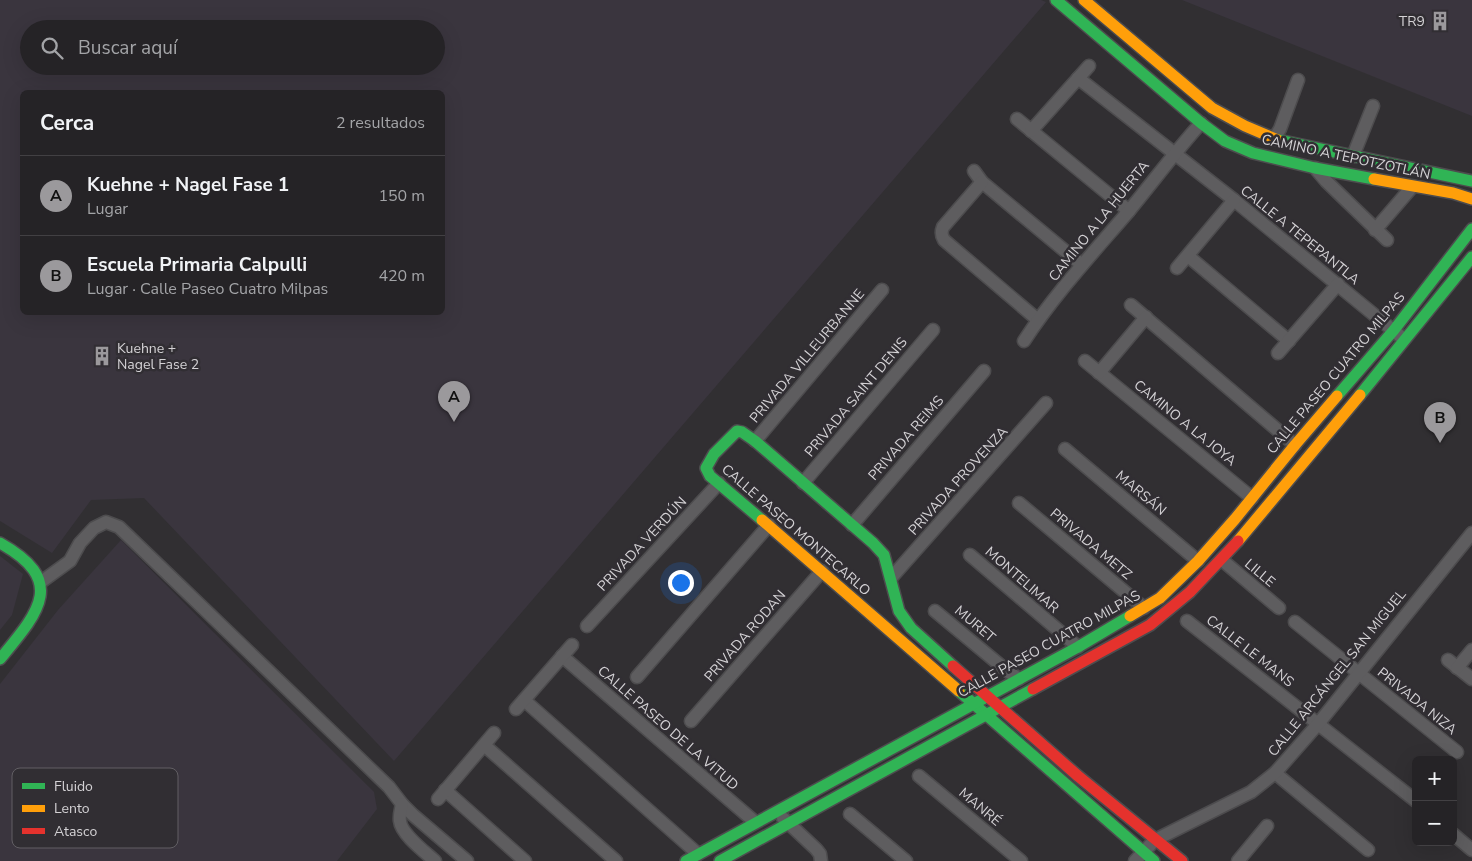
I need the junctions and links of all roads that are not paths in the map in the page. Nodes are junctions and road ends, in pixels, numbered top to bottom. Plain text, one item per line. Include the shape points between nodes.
1 (1056, 0) edge
2 (1084, 0) edge
3 (1089, 66) dead end
4 (1078, 78) junction
5 (1298, 80) dead end
6 (1373, 106) dead end
7 (1212, 108) junction
8 (1017, 119) dead end
9 (1201, 123) junction
10 (1031, 131) junction
11 (1274, 139) junction
12 (1174, 153) junction
13 (1354, 156) junction
14 (1315, 168) junction
15 (974, 171) dead end
16 (1472, 181) edge
17 (982, 182) junction
18 (1412, 187) junction
19 (1472, 199) edge
20 (1234, 200) junction
21 (1128, 211) junction
22 (1472, 229) edge
23 (1375, 230) junction
24 (1386, 240) dead end
25 (1188, 256) junction
26 (1472, 258) edge
27 (1082, 265) junction
28 (1177, 268) dead end
29 (1338, 284) junction
30 (882, 290) dead end
31 (1132, 305) dead end
32 (1146, 317) junction
33 (1038, 320) junction
34 (933, 330) dead end
35 (1394, 330) junction
36 (1024, 341) dead end
37 (1289, 341) junction
38 (1406, 341) junction
39 (1278, 354) dead end
40 (1085, 361) dead end
41 (984, 371) dead end
42 (1099, 373) junction
43 (1046, 404) dead end
44 (755, 441) junction
45 (1295, 445) junction
46 (1065, 449) dead end
47 (719, 483) junction
48 (803, 483) junction
49 (1252, 498) junction
50 (1020, 503) dead end
51 (1234, 519) junction
52 (852, 525) junction
53 (769, 526) junction
54 (1247, 530) junction
55 (1472, 533) edge
56 (0, 543) edge
57 (970, 555) dead end
58 (1222, 560) junction
59 (1198, 561) junction
60 (822, 571) junction
61 (891, 578) junction
62 (41, 582) junction
63 (1160, 598) junction
64 (1144, 608) junction
65 (1279, 608) dead end
66 (1172, 609) junction
67 (935, 611) dead end
68 (1187, 621) dead end
69 (1295, 622) dead end
70 (587, 626) dead end
71 (572, 645) dead end
72 (1078, 647) junction
73 (1472, 650) edge
74 (562, 656) junction
75 (0, 659) edge
76 (1359, 673) junction
77 (637, 677) dead end
78 (1019, 679) junction
79 (1472, 679) edge
80 (988, 696) junction
81 (973, 704) junction
82 (1001, 707) junction
83 (986, 715) junction
84 (690, 721) dead end
85 (1318, 724) junction
86 (494, 733) dead end
87 (484, 745) junction
88 (1457, 752) dead end
89 (1275, 773) junction
90 (919, 776) dead end
91 (1412, 798) edge
92 (402, 804) junction
93 (775, 812) junction
94 (850, 814) dead end
95 (755, 822) junction
96 (788, 823) junction
97 (1268, 826) dead end
98 (1457, 837) edge
99 (1155, 840) junction
100 (1368, 850) dead end
101 (1472, 850) edge
102 (698, 854) junction
103 (1140, 856) edge
104 (435, 861) edge
105 (467, 861) edge
106 (525, 861) edge
107 (616, 861) edge
108 (686, 861) edge
109 (720, 861) edge
110 (821, 861) edge
111 (906, 861) edge
112 (1021, 861) edge
113 (1154, 861) edge
114 (1182, 861) edge
115 (1238, 861) edge

1 - 9 street, CAMINO A TEPOTZOTLÁN
2 - 7 street, CAMINO A TEPOTZOTLÁN
3 - 4 street
4 - 10 street
4 - 12 street, CALLE A TEPEPANTLA
5 - 11 street
6 - 13 street
7 - 9 street
7 - 11 street, CAMINO A TEPOTZOTLÁN
8 - 10 street
9 - 12 street, CAMINO A LA HUERTA
9 - 14 street, CAMINO A TEPOTZOTLÁN via 1225,141 1253,153
10 - 21 street
11 - 13 street, CAMINO A TEPOTZOTLÁN
12 - 20 street, CALLE A TEPEPANTLA
12 - 21 street, CAMINO A LA HUERTA
13 - 16 street, CAMINO A TEPOTZOTLÁN
14 - 18 street, CAMINO A TEPOTZOTLÁN
14 - 23 street
15 - 17 street
17 - 27 street
17 - 33 street via 943,227 941,236
18 - 19 street, CAMINO A TEPOTZOTLÁN
18 - 23 street
20 - 25 street
20 - 29 street, CALLE A TEPEPANTLA
21 - 27 street, CAMINO A LA HUERTA
22 - 35 street, CALLE PASEO CUATRO MILPAS
23 - 24 street
25 - 28 street
25 - 37 street
26 - 38 street
27 - 33 street, CAMINO A LA HUERTA
29 - 35 street, CALLE A TEPEPANTLA
29 - 37 street
30 - 44 street, PRIVADA VILLEURBANNE
31 - 32 street
32 - 42 street
32 - 45 street
33 - 36 street, CAMINO A LA HUERTA
34 - 48 street, PRIVADA SAINT DENIS
35 - 38 street, CALLE A TEPEPANTLA
35 - 45 street, CALLE PASEO CUATRO MILPAS
37 - 39 street
38 - 54 street
40 - 42 street, CAMINO A LA JOYA
41 - 52 street, PRIVADA REIMS
42 - 49 street, CAMINO A LA JOYA
43 - 61 street, PRIVADA PROVENZA
44 - 47 street, CALLE PASEO MONTECARLO via 742,432 730,435 706,469
44 - 48 street, CALLE PASEO MONTECARLO
45 - 49 street, CALLE PASEO CUATRO MILPAS
46 - 59 street, MARSÁN
47 - 53 street, CALLE PASEO MONTECARLO
47 - 70 street, PRIVADA VERDÚN
48 - 52 street, CALLE PASEO MONTECARLO
49 - 51 street, CALLE PASEO CUATRO MILPAS
50 - 64 street, PRIVADA METZ
51 - 54 street
51 - 59 street, CALLE PASEO CUATRO MILPAS
52 - 61 street, CALLE PASEO MONTECARLO via 884,555
53 - 60 street, CALLE PASEO MONTECARLO
53 - 77 street
54 - 58 street
55 - 76 street, CALLE ARCÁNGEL SAN MIGUEL
56 - 62 street via 20,555
57 - 72 street, MONTELIMAR
58 - 65 street, LILLE
58 - 66 street
59 - 63 street, CALLE PASEO CUATRO MILPAS
60 - 81 street, CALLE PASEO MONTECARLO
60 - 84 street, PRIVADA RODAN
61 - 80 street, CALLE PASEO MONTECARLO via 899,611 906,622
62 - 75 street via 42,598 35,615
62 - 92 street via 70,560 94,528 106,522 119,527 389,787
63 - 64 street, CALLE PASEO CUATRO MILPAS
63 - 66 street
64 - 72 street, CALLE PASEO CUATRO MILPAS
66 - 82 street via 1150,625
67 - 78 street, MURET
68 - 85 street, CALLE LE MANS
69 - 76 street, PRIVADA NIZA
71 - 74 street
72 - 78 street, CALLE PASEO CUATRO MILPAS
73 - 79 street via 1452,664
74 - 95 street, CALLE PASEO DE LA VITUD
74 - 102 street via 520,704
76 - 85 street, CALLE ARCÁNGEL SAN MIGUEL
76 - 88 street, PRIVADA NIZA
78 - 80 street, CALLE PASEO CUATRO MILPAS
80 - 81 street, CALLE PASEO CUATRO MILPAS
80 - 82 street, CALLE PASEO MONTECARLO
81 - 83 street, CALLE PASEO MONTECARLO
81 - 93 street, CALLE PASEO CUATRO MILPAS
82 - 83 street
82 - 99 street, CALLE PASEO MONTECARLO
83 - 96 street
83 - 103 street, CALLE PASEO MONTECARLO
85 - 89 street, CALLE ARCÁNGEL SAN MIGUEL
85 - 91 street, CALLE LE MANS
86 - 87 street
87 - 106 street via 442,795
87 - 107 street
89 - 99 street, CALLE ARCÁNGEL SAN MIGUEL via 1251,792
89 - 100 street
90 - 112 street, MANRÉ
92 - 104 street via 400,822 403,829
92 - 105 street
93 - 95 street, CALLE PASEO CUATRO MILPAS
93 - 96 street
94 - 111 street
95 - 102 street, CALLE PASEO CUATRO MILPAS
96 - 109 street
96 - 110 street via 816,849
97 - 115 street
98 - 101 street
99 - 103 street
99 - 114 street, CALLE PASEO MONTECARLO
102 - 108 street, CALLE PASEO CUATRO MILPAS
103 - 113 street, CALLE PASEO MONTECARLO

